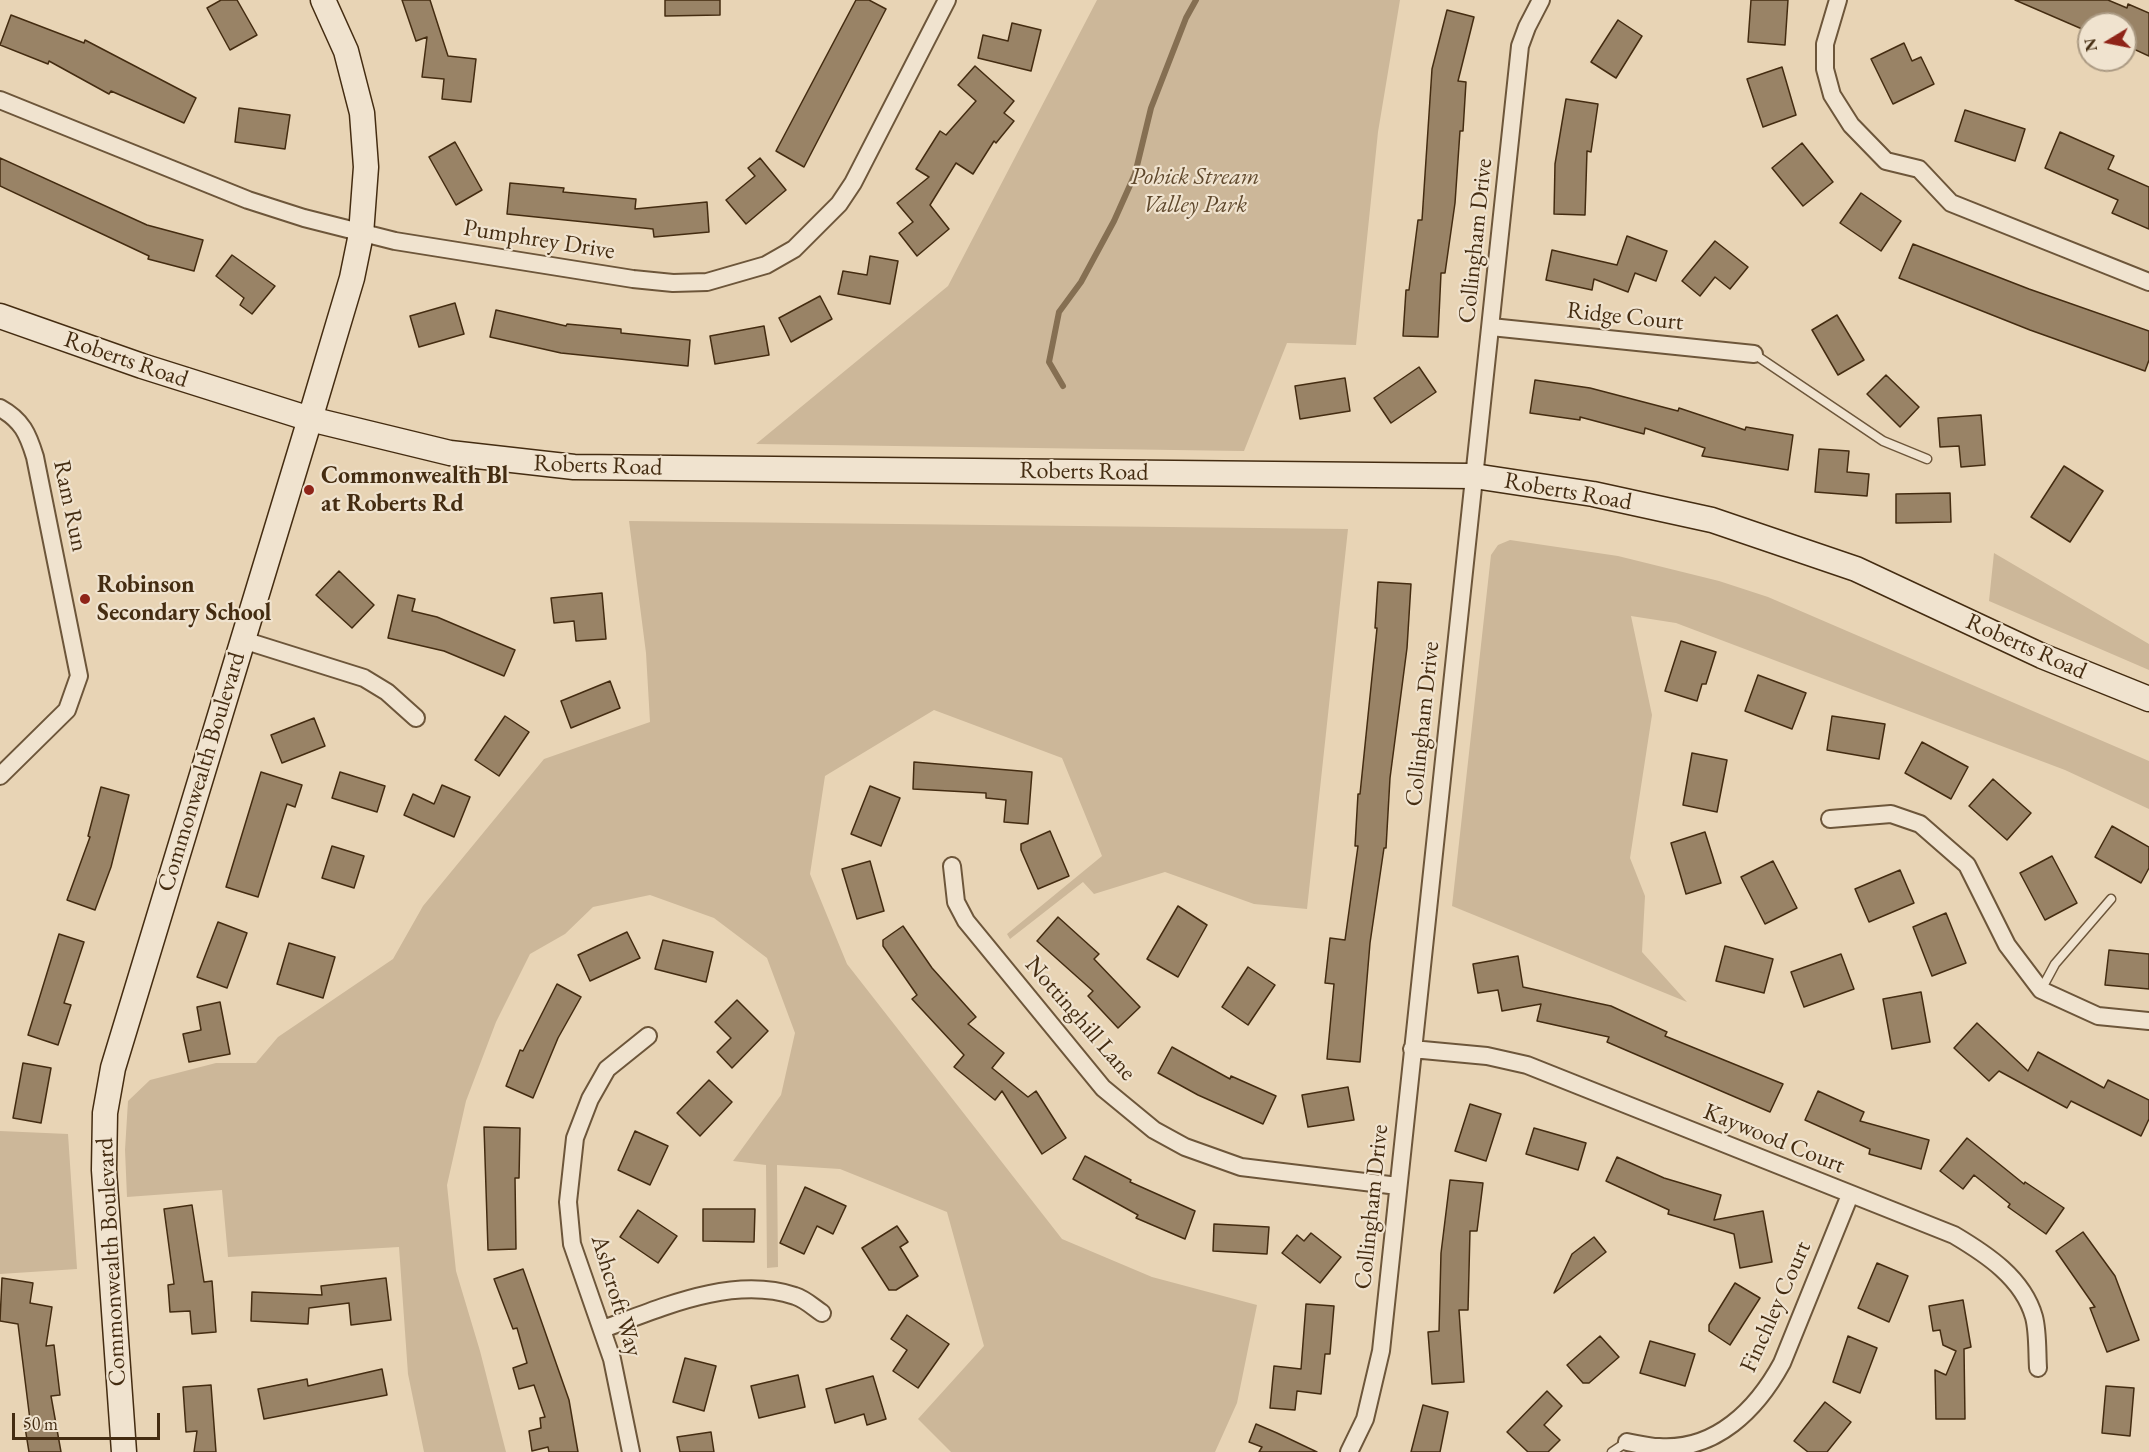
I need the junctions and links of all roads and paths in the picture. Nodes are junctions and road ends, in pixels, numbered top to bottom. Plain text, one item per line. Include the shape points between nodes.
1 (322, 0) edge
2 (947, 0) edge
3 (1541, 0) edge
4 (1838, 0) edge
5 (0, 100) edge
6 (361, 234) junction
7 (2149, 282) edge
8 (0, 316) edge
9 (1491, 327) junction
10 (1754, 354) joint
11 (0, 408) edge
12 (310, 419) junction
13 (1927, 459) dead end
14 (1474, 477) junction
15 (243, 640) junction
16 (2149, 699) edge
17 (416, 718) dead end
18 (0, 776) edge
19 (1830, 819) dead end
20 (952, 866) dead end
21 (2111, 899) dead end
22 (2041, 990) junction
23 (2149, 1021) edge
24 (648, 1036) dead end
25 (1412, 1049) junction
26 (1398, 1186) junction
27 (1850, 1195) junction
28 (822, 1313) dead end
29 (603, 1329) junction
30 (2038, 1368) dead end
31 (1627, 1442) joint
32 (124, 1452) edge
33 (631, 1452) edge
34 (1349, 1452) edge
35 (1612, 1452) edge

1 - 6 main road, Commonwealth Boulevard via 346,51 362,113 366,167
2 - 6 street, Pumphrey Drive via 839,204 794,249 766,266 707,282 673,283
3 - 9 street, Collingham Drive via 1521,46
4 - 7 street via 1825,44 1825,69 1832,95 1851,125 1886,161 1919,169 1951,203
5 - 6 street, Pumphrey Drive via 248,200
6 - 12 main road, Commonwealth Boulevard via 352,278
8 - 12 main road, Roberts Road
9 - 10 street, Ridge Court
9 - 14 street, Collingham Drive
10 - 13 lane via 1883,441
11 - 18 street, Ram Run via 17,418 35,457 79,676 67,710
12 - 14 main road, Roberts Road via 450,453 574,467
12 - 15 main road, Commonwealth Boulevard
14 - 16 main road, Roberts Road via 1593,494 1712,520 1856,569 2042,656
14 - 25 street, Collingham Drive
15 - 17 street via 364,678
15 - 32 main road, Commonwealth Boulevard via 116,1057 105,1113 104,1170
19 - 22 street via 1891,814 1920,824 1967,865 2007,945
20 - 26 street, Nottinghill Lane via 956,902 966,921 1103,1088 1154,1130 1185,1147 1241,1167
21 - 22 lane via 2055,964
22 - 23 street via 2098,1016
24 - 29 street, Ashcroft Way via 600,1078 582,1118 571,1163 568,1202 572,1244
25 - 26 street, Collingham Drive
25 - 27 street, Kaywood Court via 1487,1056 1527,1065
26 - 34 street, Collingham Drive via 1381,1351 1365,1419
27 - 30 street, Kaywood Court via 1954,1235 2002,1267 2018,1286 2034,1316
27 - 31 street, Finchley Court via 1782,1363 1754,1406 1733,1425 1685,1445 1660,1448
28 - 29 street via 794,1296 767,1290 737,1291 695,1297
29 - 33 street, Ashcroft Way
31 - 35 lane

